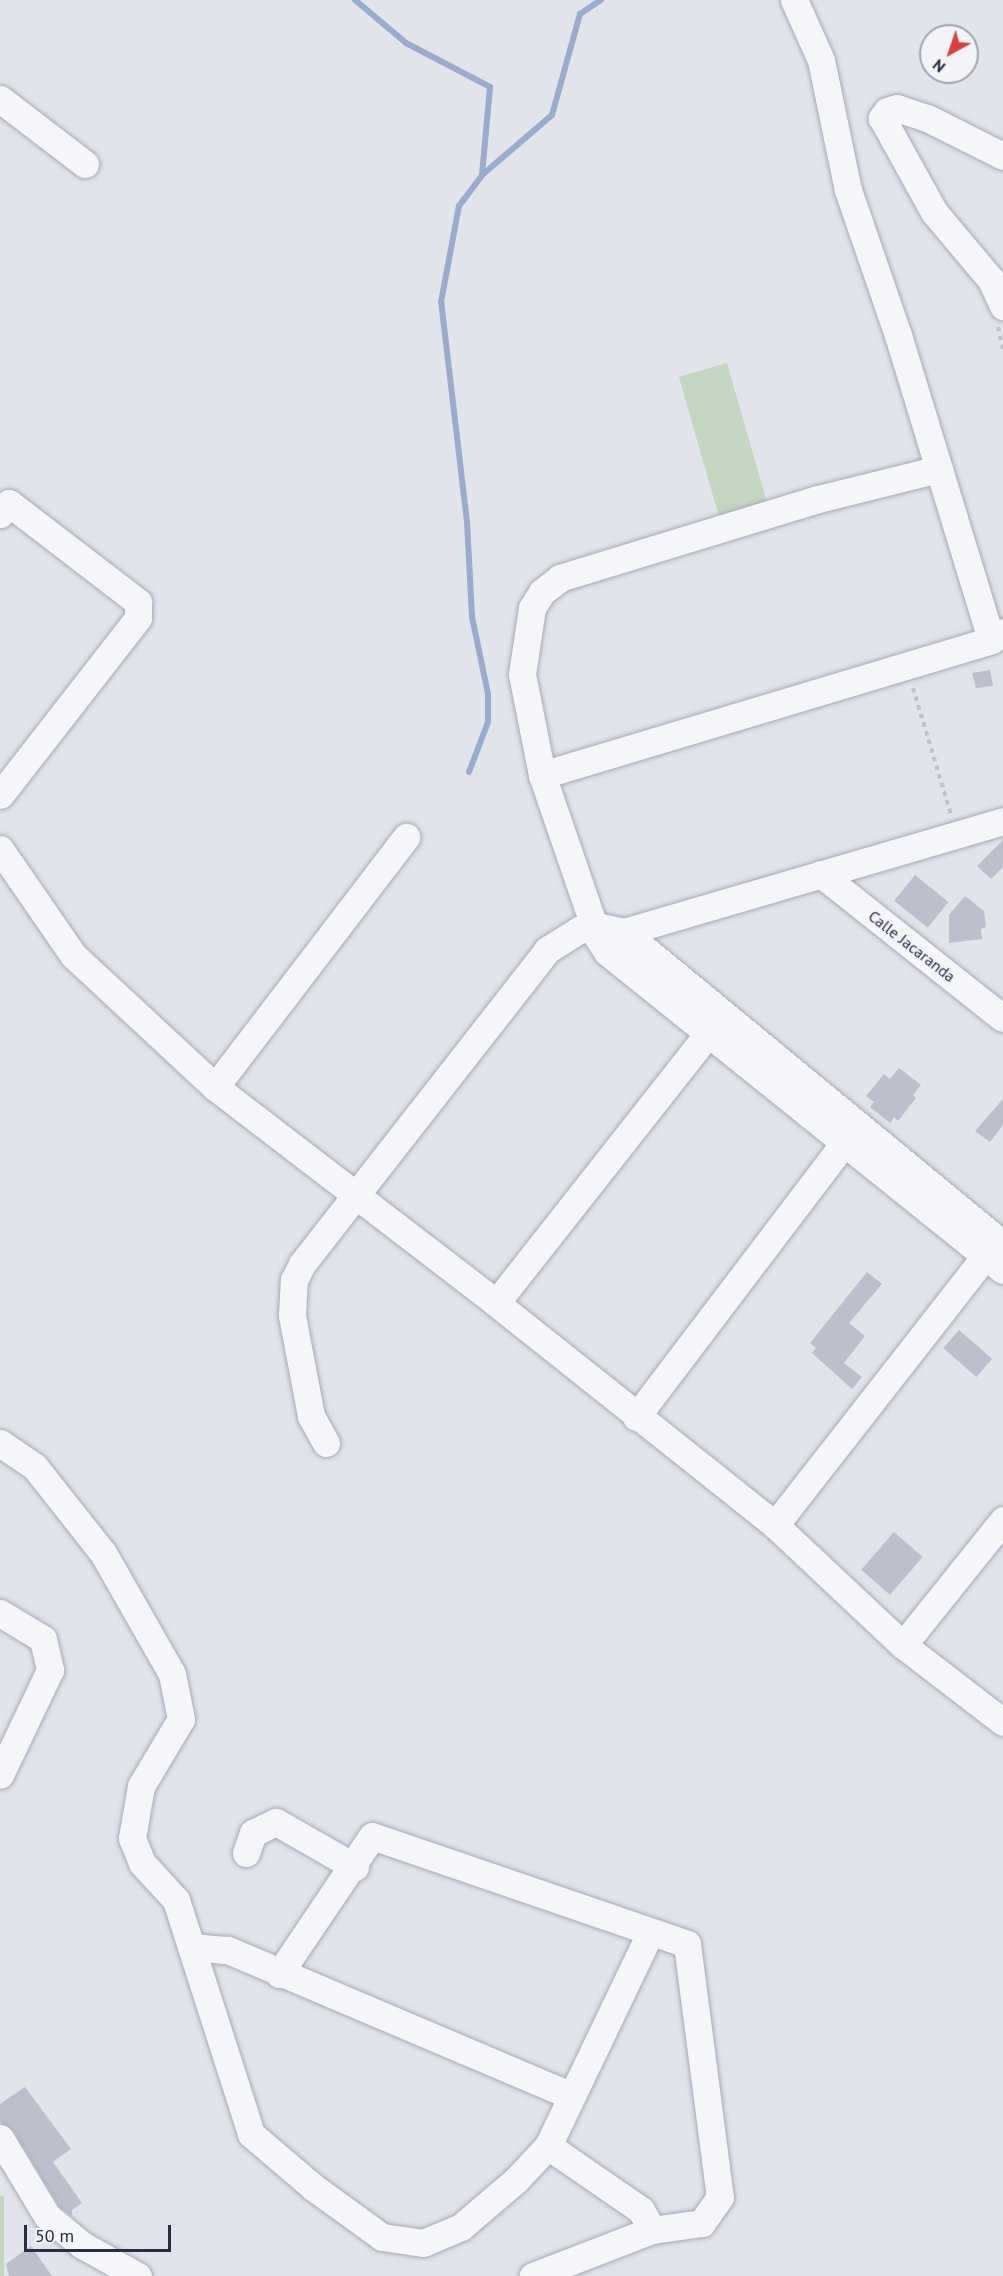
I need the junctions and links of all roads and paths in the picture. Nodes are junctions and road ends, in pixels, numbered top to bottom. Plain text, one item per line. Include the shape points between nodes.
1 (794, 0) edge
2 (0, 99) edge
3 (1003, 156) edge
4 (86, 164) dead end
5 (1003, 306) edge
6 (939, 469) junction
7 (0, 514) edge
8 (997, 636) edge
9 (913, 687) dead end
10 (542, 775) junction
11 (0, 795) edge
12 (1003, 821) edge
13 (957, 836) junction
14 (406, 837) dead end
15 (0, 849) edge
16 (821, 874) junction
17 (596, 926) junction
18 (624, 932) junction
19 (1003, 1018) edge
20 (715, 1025) junction
21 (214, 1087) junction
22 (851, 1134) junction
23 (355, 1194) junction
24 (997, 1252) edge
25 (496, 1303) junction
26 (636, 1417) junction
27 (0, 1443) edge
28 (326, 1443) dead end
29 (1003, 1520) edge
30 (775, 1525) junction
31 (0, 1613) edge
32 (903, 1645) junction
33 (1003, 1722) edge
34 (0, 1776) edge
35 (246, 1853) dead end
36 (355, 1867) junction
37 (650, 1933) junction
38 (191, 1947) junction
39 (279, 1974) junction
40 (569, 2095) junction
41 (0, 2138) edge
42 (548, 2146) junction
43 (652, 2230) junction
44 (138, 2276) edge
45 (533, 2276) edge

1 - 6 street via 821,60 848,190
2 - 4 street
3 - 5 street via 927,118 897,108 887,111 882,118 934,212 991,280
6 - 8 street
6 - 10 street via 818,499 560,578 542,592 532,608 522,674
7 - 11 street via 9,503 138,602 138,618
8 - 10 street
9 - 13 path
10 - 17 street
12 - 13 street
13 - 16 street
14 - 21 street
15 - 21 street via 73,955
16 - 18 street
16 - 19 street, Calle Jacaranda
17 - 18 street
17 - 20 street via 607,952
17 - 23 street via 565,936 547,950
18 - 20 street
20 - 22 street
20 - 25 street
21 - 23 street
22 - 24 street
22 - 26 street
23 - 25 street
23 - 28 street via 314,1246 294,1280 292,1315 301,1370 311,1416
24 - 30 street
25 - 26 street
26 - 30 street
27 - 38 street via 35,1467 103,1553 172,1674 180,1719 141,1786 132,1838 142,1863 176,1900
29 - 32 street
30 - 32 street
31 - 34 street via 44,1639 50,1670
32 - 33 street
35 - 36 street via 253,1833 276,1822
36 - 37 street via 372,1836
36 - 39 street
37 - 40 street via 622,1996
37 - 43 street via 687,1944 720,2197 702,2223
38 - 39 street via 228,1950
38 - 42 street via 251,2134 313,2187 382,2237 423,2242 460,2227 516,2180
39 - 40 street
40 - 42 street
41 - 44 street via 47,2216 82,2245
42 - 43 street via 641,2210
43 - 45 street

